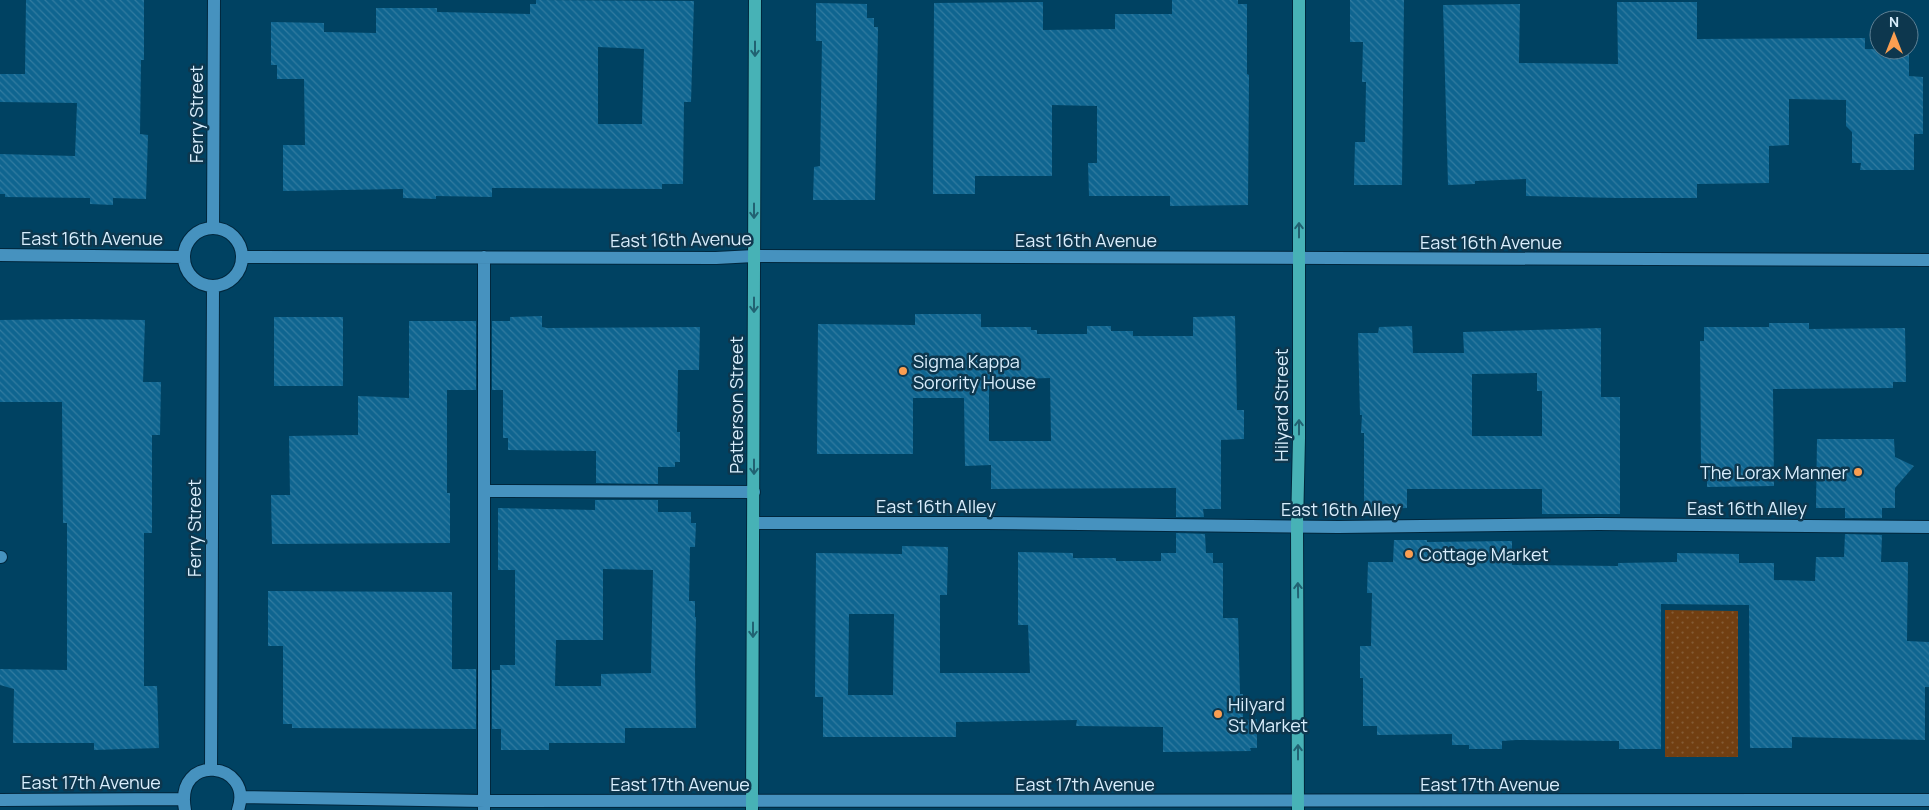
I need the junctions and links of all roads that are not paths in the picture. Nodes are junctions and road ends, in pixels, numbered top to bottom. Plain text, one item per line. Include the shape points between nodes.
1 (214, 0) edge
2 (756, 0) edge
3 (1299, 0) edge
4 (212, 228) junction
5 (0, 255) edge
6 (242, 256) junction
7 (754, 256) junction
8 (184, 257) junction
9 (484, 257) junction
10 (1299, 259) junction
11 (1929, 260) edge
12 (212, 287) junction
13 (484, 491) junction
14 (754, 492) junction
15 (754, 523) junction
16 (1297, 526) junction
17 (1929, 527) edge
18 (211, 769) junction
19 (241, 797) junction
20 (0, 800) edge
21 (1929, 800) edge
22 (184, 804) edge
23 (484, 806) edge
24 (752, 806) edge
25 (1017, 806) edge
26 (1298, 806) edge
27 (1720, 806) edge
28 (238, 810) edge

1 - 4 street, Ferry Street
2 -> 7 main road, Patterson Street
10 -> 3 main road, Hilyard Street
4 - 6 street via 230,233
4 - 8 street via 189,240
5 - 8 street, East 16th Avenue
6 - 9 street, East 16th Avenue
6 - 12 street via 237,274 231,281
7 - 9 street, East 16th Avenue
7 - 10 street, East 16th Avenue
7 -> 14 main road, Patterson Street
8 - 12 street via 196,281
9 - 13 street
10 - 11 street, East 16th Avenue
16 -> 10 main road, Hilyard Street
12 - 18 street, Ferry Street
13 - 14 street
13 - 23 street
14 - 15 main road, Patterson Street
15 - 16 street, East 16th Alley
15 -> 24 main road, Patterson Street
16 - 17 street, East 16th Alley
26 -> 16 main road, Hilyard Street
18 - 19 street via 232,777
18 - 22 street via 190,778 184,788
19 - 23 street, East 17th Avenue
19 - 28 street
20 - 22 street, East 17th Avenue
21 - 27 street, East 17th Avenue
23 - 24 street, East 17th Avenue
24 - 25 street, East 17th Avenue
25 - 26 street, East 17th Avenue
26 - 27 street, East 17th Avenue

